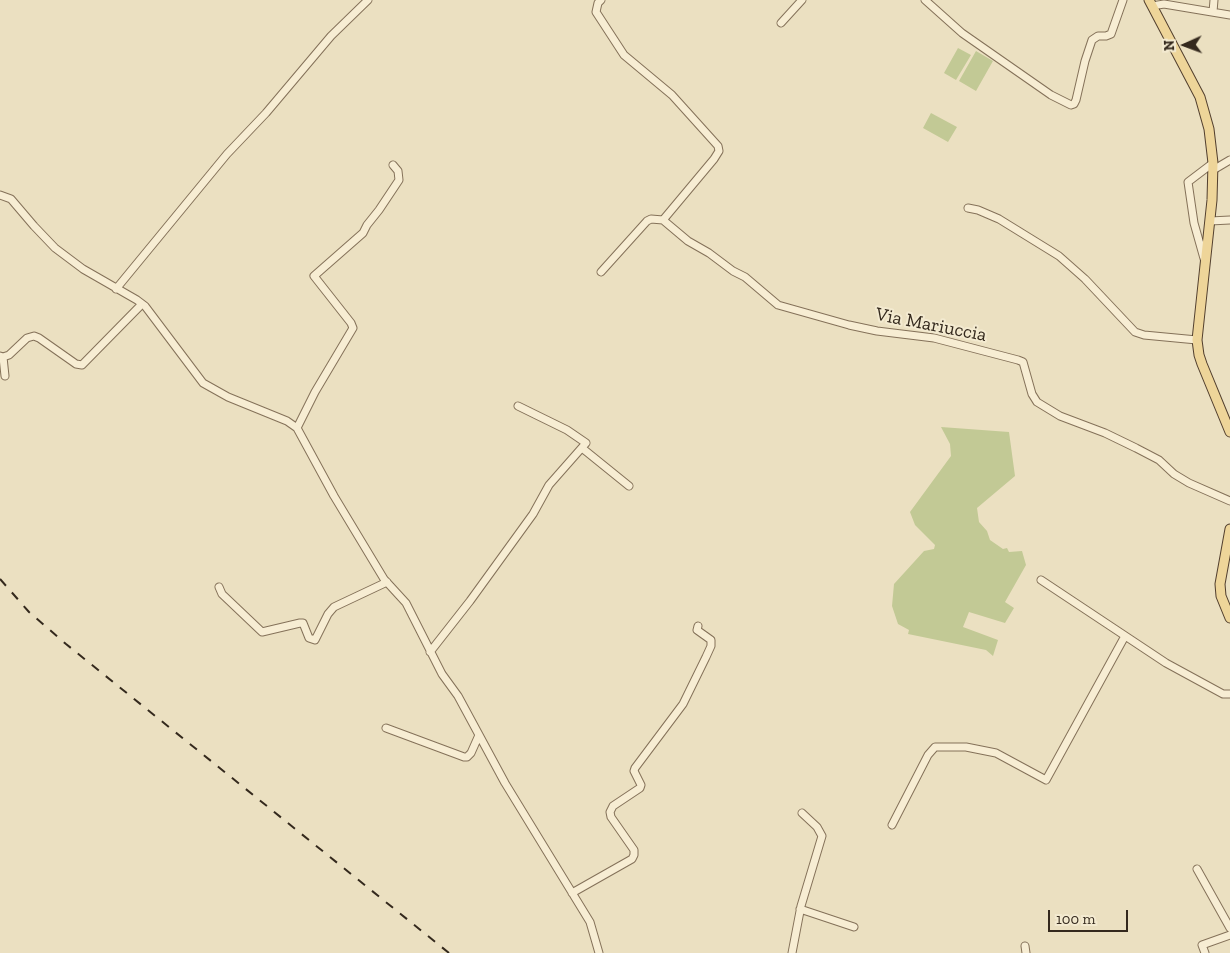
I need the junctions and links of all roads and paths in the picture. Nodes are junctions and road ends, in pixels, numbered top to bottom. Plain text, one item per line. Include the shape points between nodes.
1 (368, 0) edge
2 (601, 0) edge
3 (802, 0) edge
4 (925, 0) edge
5 (1123, 0) edge
6 (1214, 0) edge
7 (1151, 3) edge
8 (1212, 12) junction
9 (1230, 15) edge
10 (781, 23) dead end
11 (1230, 160) edge
12 (393, 165) dead end
13 (1213, 167) junction
14 (0, 195) edge
15 (968, 208) dead end
16 (663, 220) junction
17 (1230, 220) edge
18 (1210, 221) junction
19 (1205, 263) junction
20 (601, 272) dead end
21 (116, 289) junction
22 (142, 304) junction
23 (1197, 340) junction
24 (2, 357) edge
25 (5, 376) dead end
26 (518, 406) dead end
27 (297, 428) junction
28 (1230, 432) edge
29 (582, 448) junction
30 (629, 486) dead end
31 (1230, 501) edge
32 (1230, 529) edge
33 (1041, 580) dead end
34 (387, 582) junction
35 (219, 586) dead end
36 (1230, 618) edge
37 (698, 626) dead end
38 (1125, 636) junction
39 (430, 652) junction
40 (1230, 694) edge
41 (386, 728) dead end
42 (479, 735) junction
43 (802, 813) dead end
44 (892, 825) dead end
45 (1197, 869) dead end
46 (572, 892) junction
47 (800, 909) junction
48 (854, 927) dead end
49 (1230, 928) edge
50 (1230, 935) edge
51 (599, 953) edge
52 (792, 953) edge
53 (1205, 953) edge

1 - 21 street via 227,154
2 - 16 street via 596,12 624,55 672,95 718,146 714,159
3 - 10 street
4 - 5 street via 962,33 1051,95 1071,105 1076,100 1092,40 1111,34
6 - 8 street
7 - 8 street
7 - 13 main road via 1200,97 1209,129
8 - 9 street
11 - 13 street
12 - 27 street via 399,180 363,234 314,276 353,328
13 - 18 main road
13 - 19 street via 1188,182 1194,223
14 - 21 street via 11,199 55,248 83,270
15 - 23 street via 999,220 1059,256 1136,332
16 - 20 street via 647,220
16 - 31 street, Via Mariuccia via 688,241 746,277 778,305 849,326 934,338 1018,360 1022,362 1037,402 1060,416 1144,452 1189,483
17 - 18 street
18 - 19 main road
19 - 23 main road
21 - 22 street
22 - 24 street via 82,364 76,364 34,336
22 - 27 street via 203,384
23 - 28 main road via 1202,364
24 - 25 street
26 - 29 street via 567,430 586,443
27 - 34 street
29 - 30 street
29 - 39 street via 549,485 533,514
32 - 36 main road via 1220,584
33 - 38 street
34 - 35 street via 334,607 315,640 308,638 300,622 262,632 222,594
34 - 39 street via 406,603
37 - 46 street via 697,630 711,640 706,657 683,704 635,768 640,788 613,806 610,812 634,855
38 - 40 street via 1166,663 1223,694
38 - 44 street via 1046,780 996,753 966,747 934,747
39 - 42 street
41 - 42 street via 464,757 471,753
42 - 46 street
43 - 47 street via 822,836
45 - 49 street
46 - 51 street via 590,922
47 - 48 street
47 - 52 street
50 - 53 street via 1202,945

